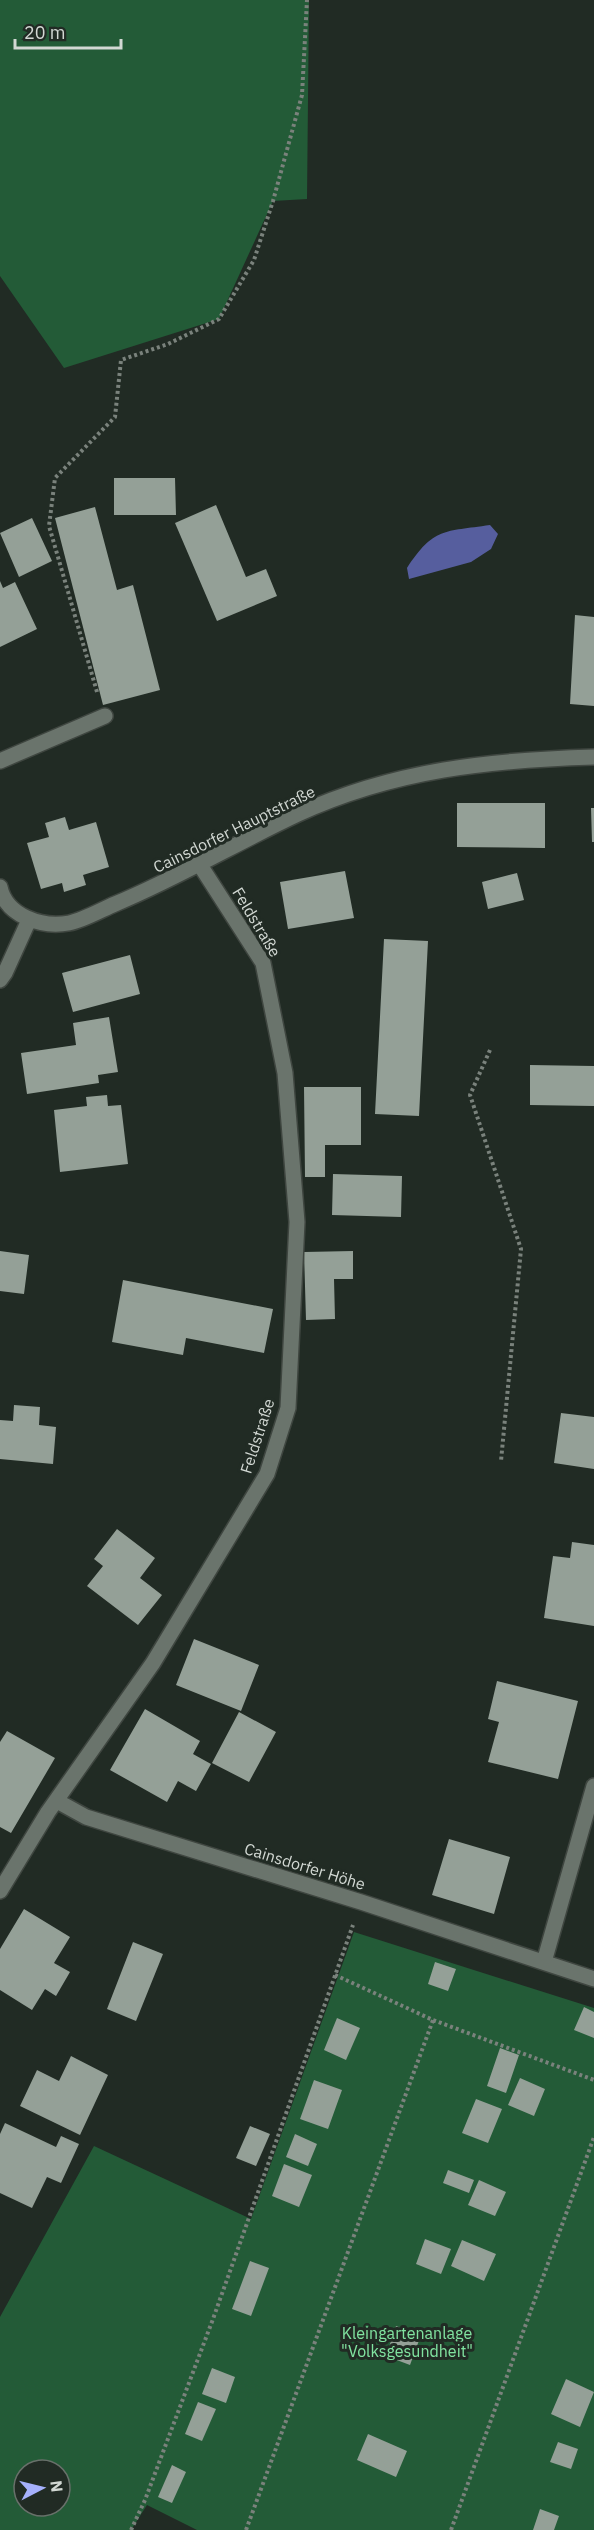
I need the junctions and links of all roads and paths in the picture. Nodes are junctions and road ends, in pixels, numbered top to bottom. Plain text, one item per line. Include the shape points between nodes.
1 (307, 0) edge
2 (105, 717) joint
3 (594, 757) edge
4 (0, 761) edge
5 (200, 865) junction
6 (0, 887) edge
7 (29, 920) junction
8 (0, 980) edge
9 (490, 1050) dead end
10 (501, 1461) dead end
11 (594, 1786) edge
12 (57, 1801) junction
13 (0, 1891) edge
14 (361, 1902) junction
15 (544, 1962) junction
16 (335, 1975) junction
17 (594, 1979) edge
18 (433, 2020) junction
19 (594, 2080) edge
20 (594, 2138) edge
21 (131, 2530) edge
22 (246, 2530) edge
23 (451, 2530) edge

1 - 2 path via 302,95 254,260 219,319 168,344 121,360 115,417 55,478 49,526
2 - 4 street
3 - 5 street, Cainsdorfer Hauptstraße via 461,765 381,783 299,814
5 - 7 street, Cainsdorfer Hauptstraße via 69,923
5 - 12 street, Feldstraße via 263,963 287,1092 297,1222 288,1408 267,1474 153,1663
6 - 7 street via 11,908
7 - 8 street
9 - 10 path via 470,1095 521,1249
11 - 15 street
12 - 13 street, Feldstraße
12 - 14 street, Cainsdorfer Höhe via 86,1817
14 - 15 street, Cainsdorfer Höhe
14 - 16 path
15 - 17 street, Cainsdorfer Höhe
16 - 18 path
16 - 21 path via 213,2319
18 - 19 path
18 - 22 path
20 - 23 path

